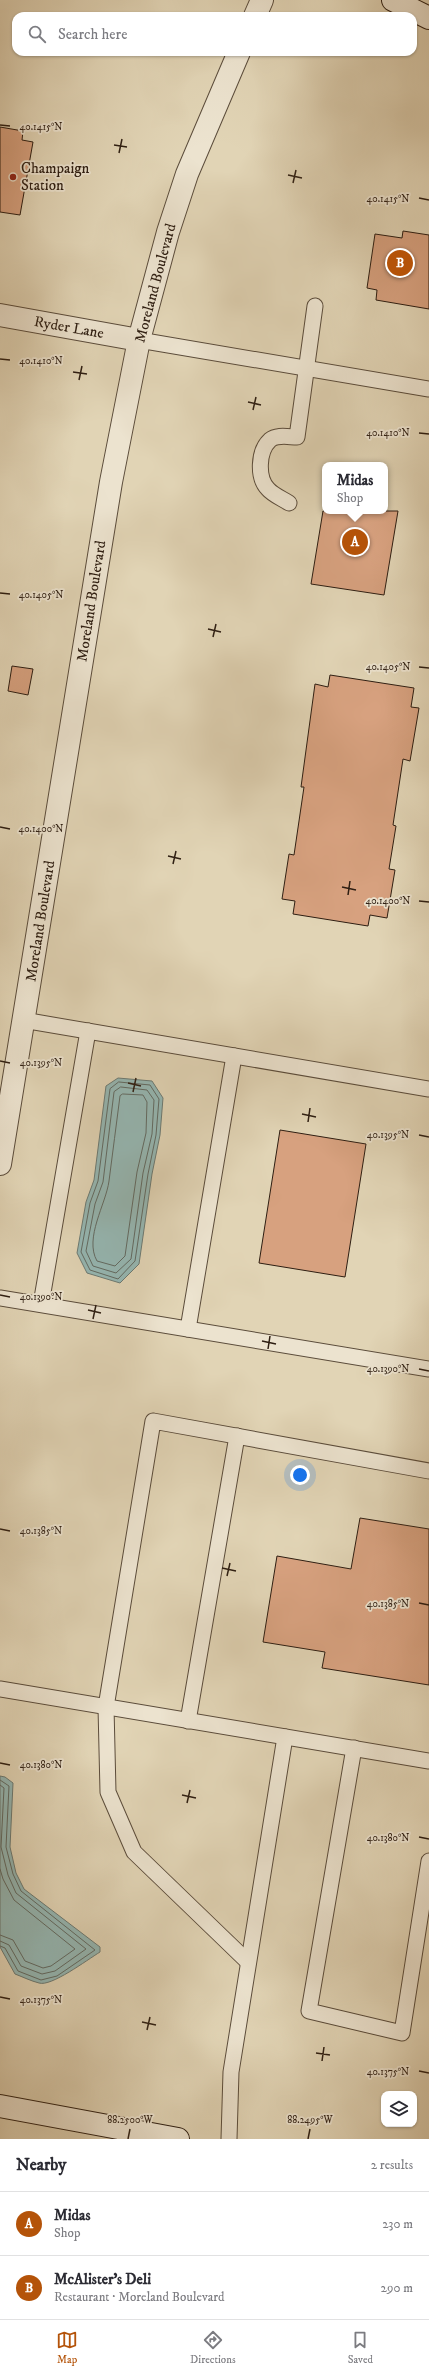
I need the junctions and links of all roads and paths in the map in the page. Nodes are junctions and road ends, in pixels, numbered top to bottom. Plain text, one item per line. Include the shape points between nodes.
1 (262, 0) edge
2 (393, 0) edge
3 (257, 12) edge
4 (429, 18) edge
5 (237, 56) edge
6 (315, 306) dead end
7 (0, 315) edge
8 (139, 340) junction
9 (305, 368) junction
10 (429, 389) edge
11 (289, 503) dead end
12 (23, 1020) junction
13 (88, 1031) junction
14 (234, 1056) junction
15 (429, 1089) edge
16 (0, 1164) edge
17 (0, 1298) edge
18 (41, 1304) junction
19 (188, 1329) junction
20 (429, 1369) edge
21 (237, 1436) junction
22 (429, 1471) edge
23 (0, 1689) edge
24 (106, 1707) junction
25 (188, 1721) junction
26 (285, 1737) junction
27 (354, 1748) junction
28 (429, 1761) edge
29 (429, 1861) edge
30 (248, 1962) junction
31 (0, 2106) edge
32 (178, 2139) edge
33 (229, 2139) edge

1 - 3 street
2 - 4 street
5 - 8 street, Moreland Boulevard via 187,174 163,247
6 - 9 lane
7 - 8 street, Ryder Lane
8 - 9 lane
8 - 12 street, Moreland Boulevard via 111,482
9 - 10 lane
9 - 11 lane via 297,437 278,436 270,440 261,455 261,472 267,489
12 - 13 lane
12 - 16 street, Moreland Boulevard
13 - 14 lane
13 - 18 lane
14 - 15 lane
14 - 19 lane
17 - 18 lane
18 - 19 lane
19 - 20 lane
21 - 22 lane
21 - 24 lane via 153,1421
21 - 25 lane
23 - 24 lane
24 - 25 lane
24 - 30 lane via 108,1792 134,1852
25 - 26 lane
26 - 27 lane
26 - 30 lane
27 - 28 lane
27 - 29 lane via 309,2011 402,2033
30 - 33 lane via 231,2072
31 - 32 street

